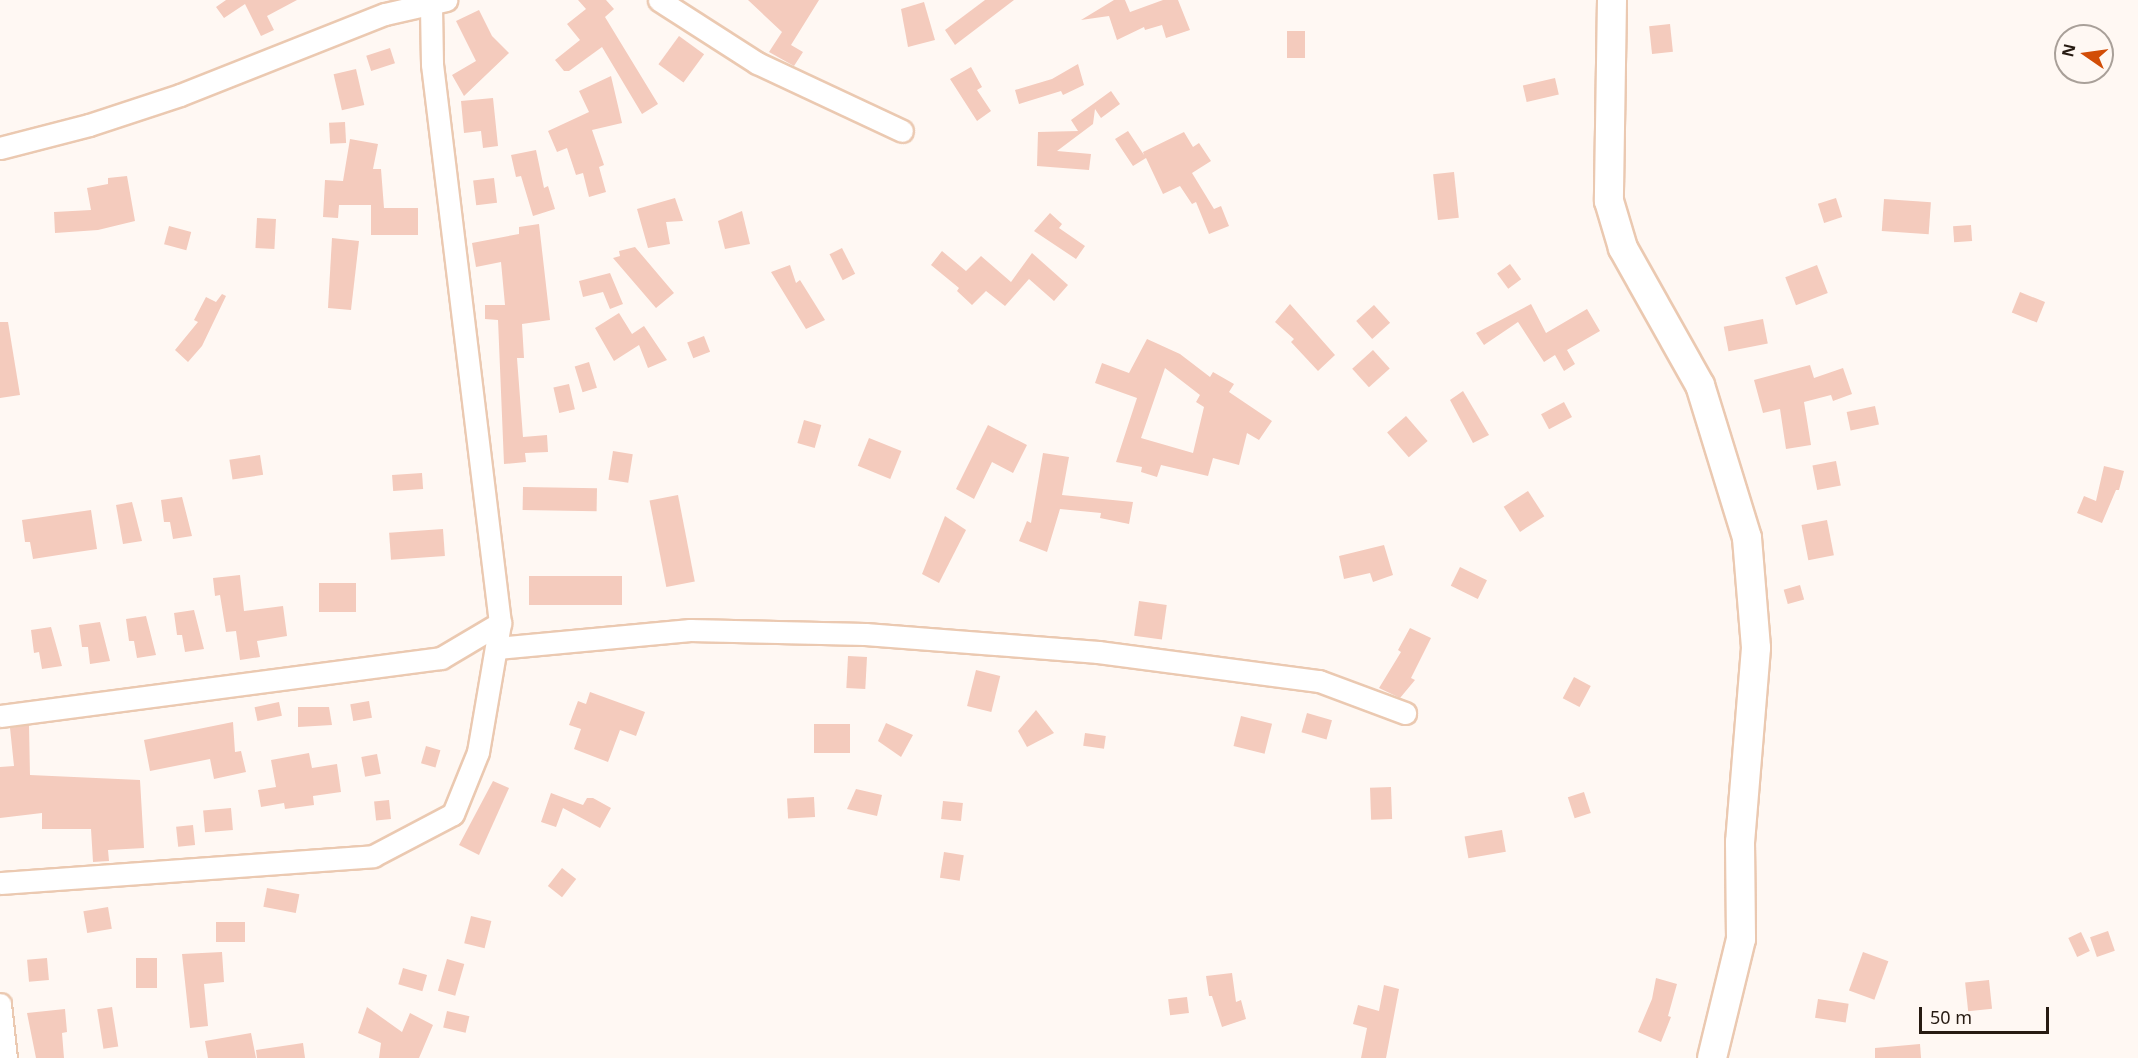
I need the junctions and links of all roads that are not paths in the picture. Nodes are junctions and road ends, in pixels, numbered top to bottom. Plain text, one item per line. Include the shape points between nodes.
1 (659, 0) edge
2 (1612, 0) edge
3 (439, 2) edge
4 (902, 131) dead end
5 (0, 148) edge
6 (500, 623) junction
7 (497, 648) junction
8 (1405, 713) dead end
9 (0, 716) edge
10 (0, 884) edge
11 (0, 1004) edge
12 (6, 1058) edge
13 (1712, 1058) edge

1 - 4 street via 757,63
2 - 13 street via 1609,201 1623,248 1700,385 1747,538 1756,648 1740,842 1741,939
3 - 5 street via 385,14 170,98
3 - 6 street via 432,64
6 - 7 street
6 - 9 street via 441,658
7 - 8 street via 690,630 865,634 1098,652 1319,681
7 - 10 street via 478,752 453,814 373,856
11 - 12 street

